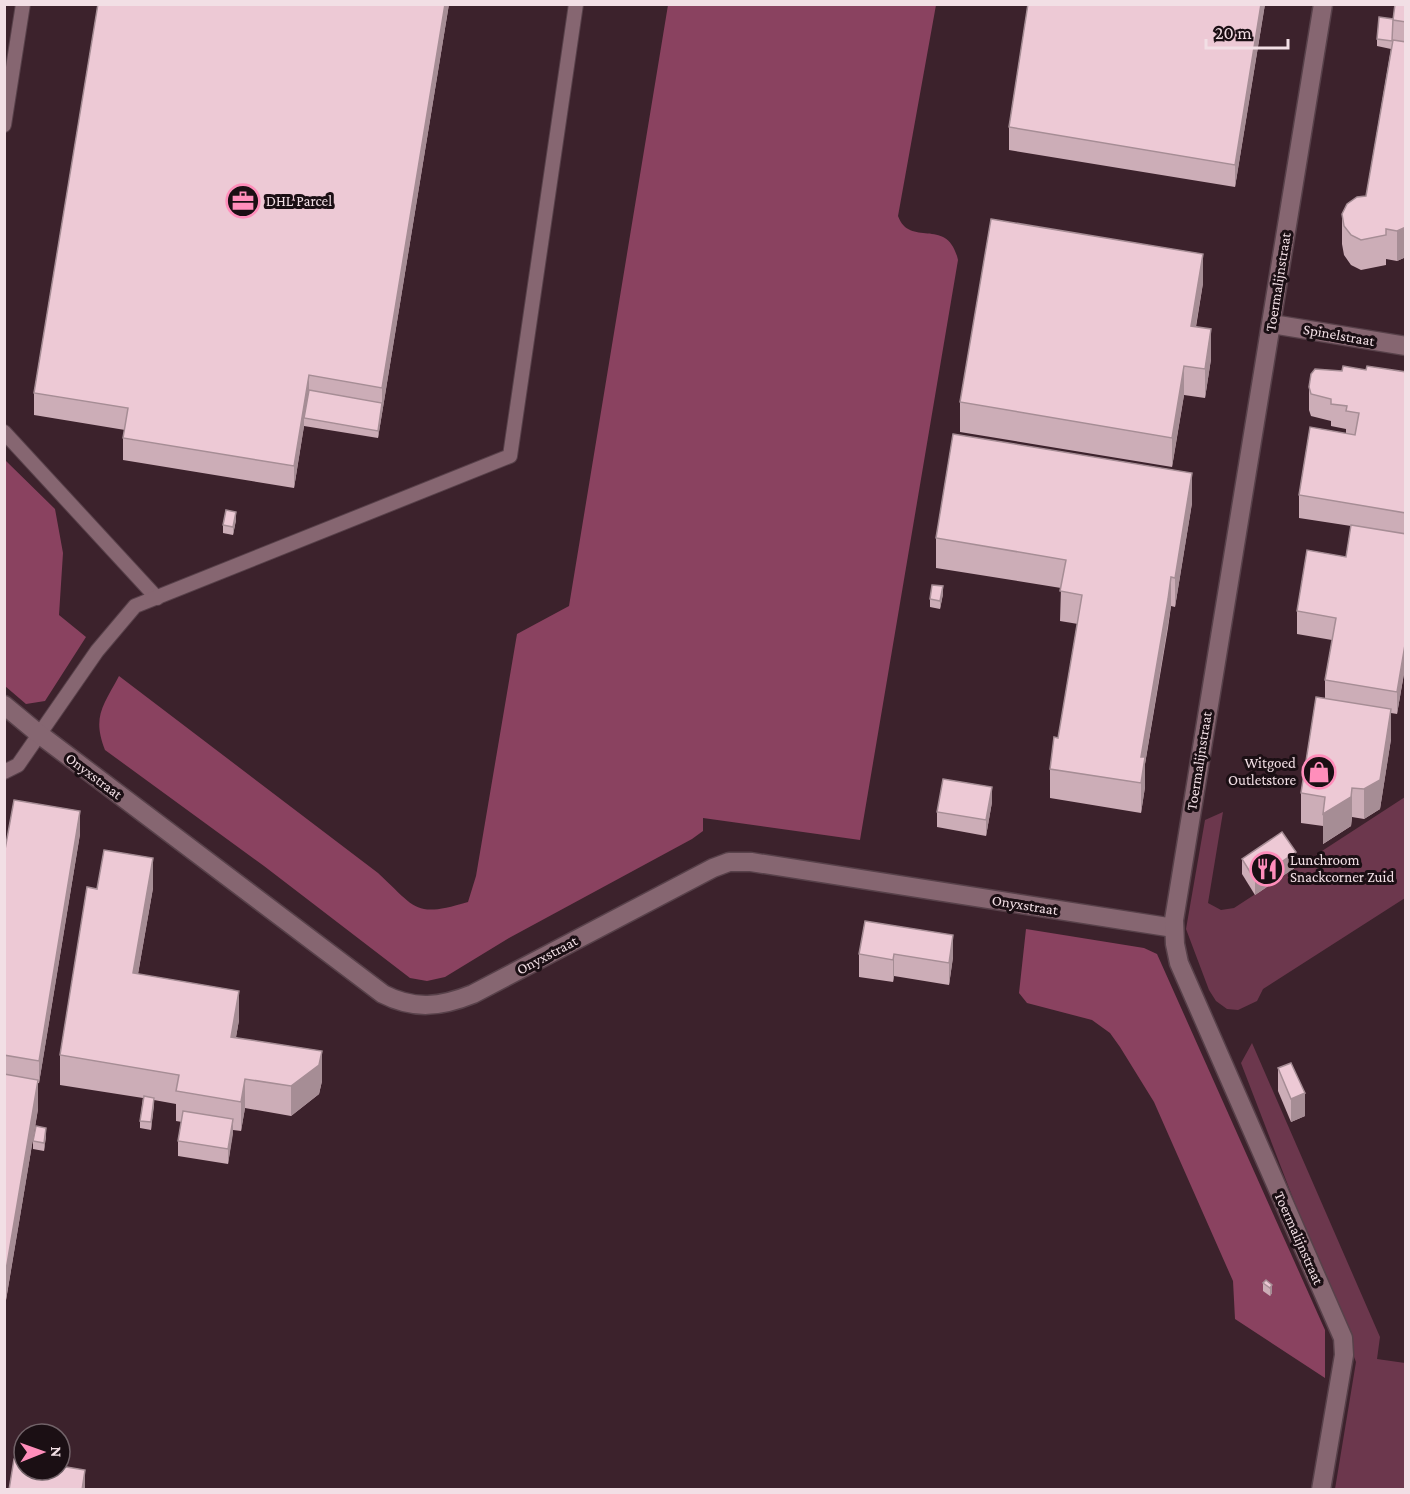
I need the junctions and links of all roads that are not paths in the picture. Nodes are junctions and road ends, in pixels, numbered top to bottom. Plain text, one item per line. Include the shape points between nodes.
1 (23, 4) edge
2 (576, 4) edge
3 (1323, 4) edge
4 (4, 125) edge
5 (1272, 324) junction
6 (1406, 346) edge
7 (4, 432) edge
8 (157, 598) junction
9 (4, 705) edge
10 (39, 734) junction
11 (4, 772) edge
12 (1174, 928) junction
13 (1321, 1490) edge

1 - 4 lane
2 - 8 lane via 510,456
3 - 5 street, Toermalijnstraat
5 - 6 street, Spinelstraat
5 - 12 street, Toermalijnstraat via 1179,877
7 - 8 lane
8 - 10 lane via 135,606 97,651
9 - 10 street, Onyxstraat
10 - 11 lane via 18,765
10 - 12 street, Onyxstraat via 383,994 411,1005 453,1002 473,994 729,862 751,862
12 - 13 street, Toermalijnstraat via 1179,963 1343,1338 1344,1355

